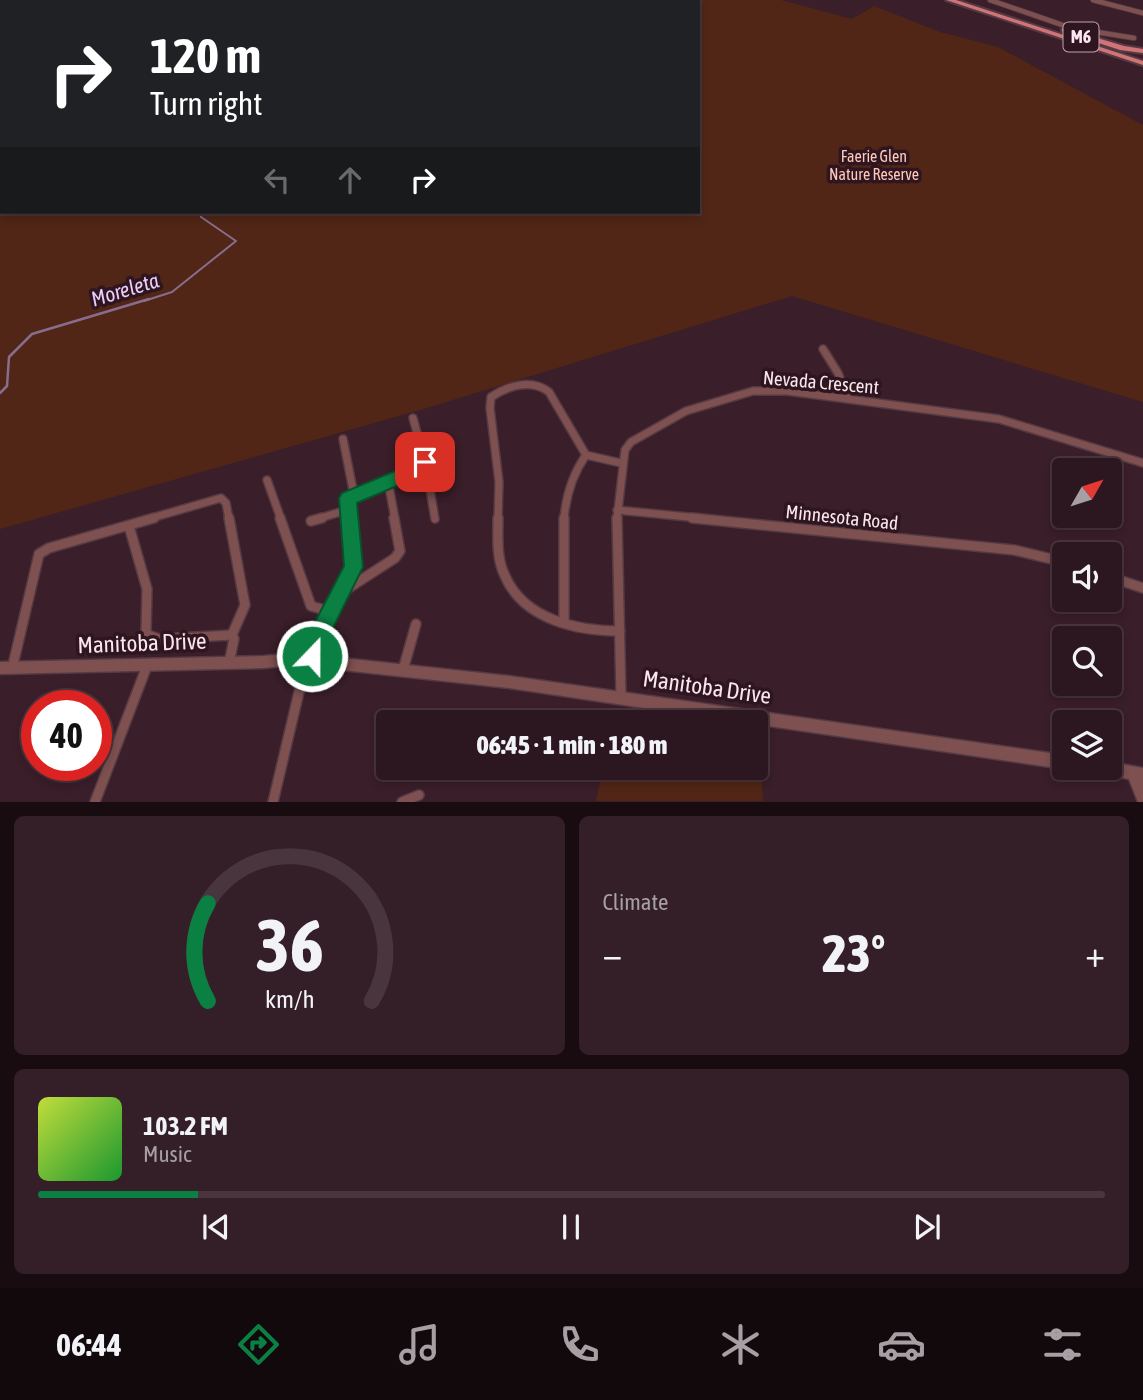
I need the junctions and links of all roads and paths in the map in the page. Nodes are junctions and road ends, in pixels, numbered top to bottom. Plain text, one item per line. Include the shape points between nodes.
1 (949, 0) edge
2 (967, 0) edge
3 (990, 0) edge
4 (1093, 0) edge
5 (1143, 13) edge
6 (1020, 18) junction
7 (1134, 38) dead end
8 (1141, 58) edge
9 (823, 349) dead end
10 (848, 399) junction
11 (412, 418) dead end
12 (343, 439) dead end
13 (586, 455) junction
14 (621, 463) junction
15 (1143, 463) edge
16 (426, 466) junction
17 (267, 480) dead end
18 (388, 481) junction
19 (354, 495) junction
20 (347, 510) junction
21 (617, 510) junction
22 (435, 519) dead end
23 (311, 521) dead end
24 (129, 526) junction
25 (1052, 559) edge
26 (1122, 581) edge
27 (1143, 588) edge
28 (342, 593) junction
29 (332, 612) junction
30 (564, 622) junction
31 (416, 624) dead end
32 (620, 631) junction
33 (232, 635) junction
34 (229, 663) junction
35 (308, 664) junction
36 (147, 666) junction
37 (4, 670) edge
38 (403, 670) junction
39 (621, 697) junction
40 (1052, 760) edge
41 (1139, 775) edge
42 (419, 795) dead end
43 (1143, 797) edge
44 (95, 802) edge
45 (273, 802) edge
46 (402, 802) edge

1 - 8 main road, M6
2 - 6 main road, M6
3 - 7 street via 1066,26
4 - 5 street
6 - 8 main road, M6
6 - 8 main road via 1123,48
9 - 10 street
10 - 14 street, Nevada Crescent via 771,390 733,397 685,411 641,436 628,446
10 - 15 street, Nevada Crescent via 999,419
11 - 16 street
12 - 19 street
13 - 14 street
13 - 30 street via 571,480 566,515
13 - 30 street via 541,385 533,383 491,397 502,569 525,605
14 - 21 street
16 - 18 street
16 - 22 street
17 - 29 street via 311,606
18 - 19 street
18 - 28 street via 400,551
19 - 20 street via 347,501
20 - 23 street
20 - 28 street via 354,567
21 - 25 street, Minnesota Road via 1004,549
21 - 32 street
24 - 33 street via 147,589 146,634 159,639
24 - 33 street via 225,500 246,605
24 - 37 street via 49,548 36,558 24,627
26 - 27 street
28 - 29 street
29 - 35 street
30 - 32 street via 602,632
31 - 38 street
32 - 39 street
33 - 34 street
34 - 35 street, Manitoba Drive
34 - 36 street, Manitoba Drive
35 - 38 street, Manitoba Drive
35 - 45 street
36 - 37 street, Manitoba Drive
36 - 44 street
38 - 39 street, Manitoba Drive
39 - 40 street, Manitoba Drive
41 - 43 street
42 - 46 street

